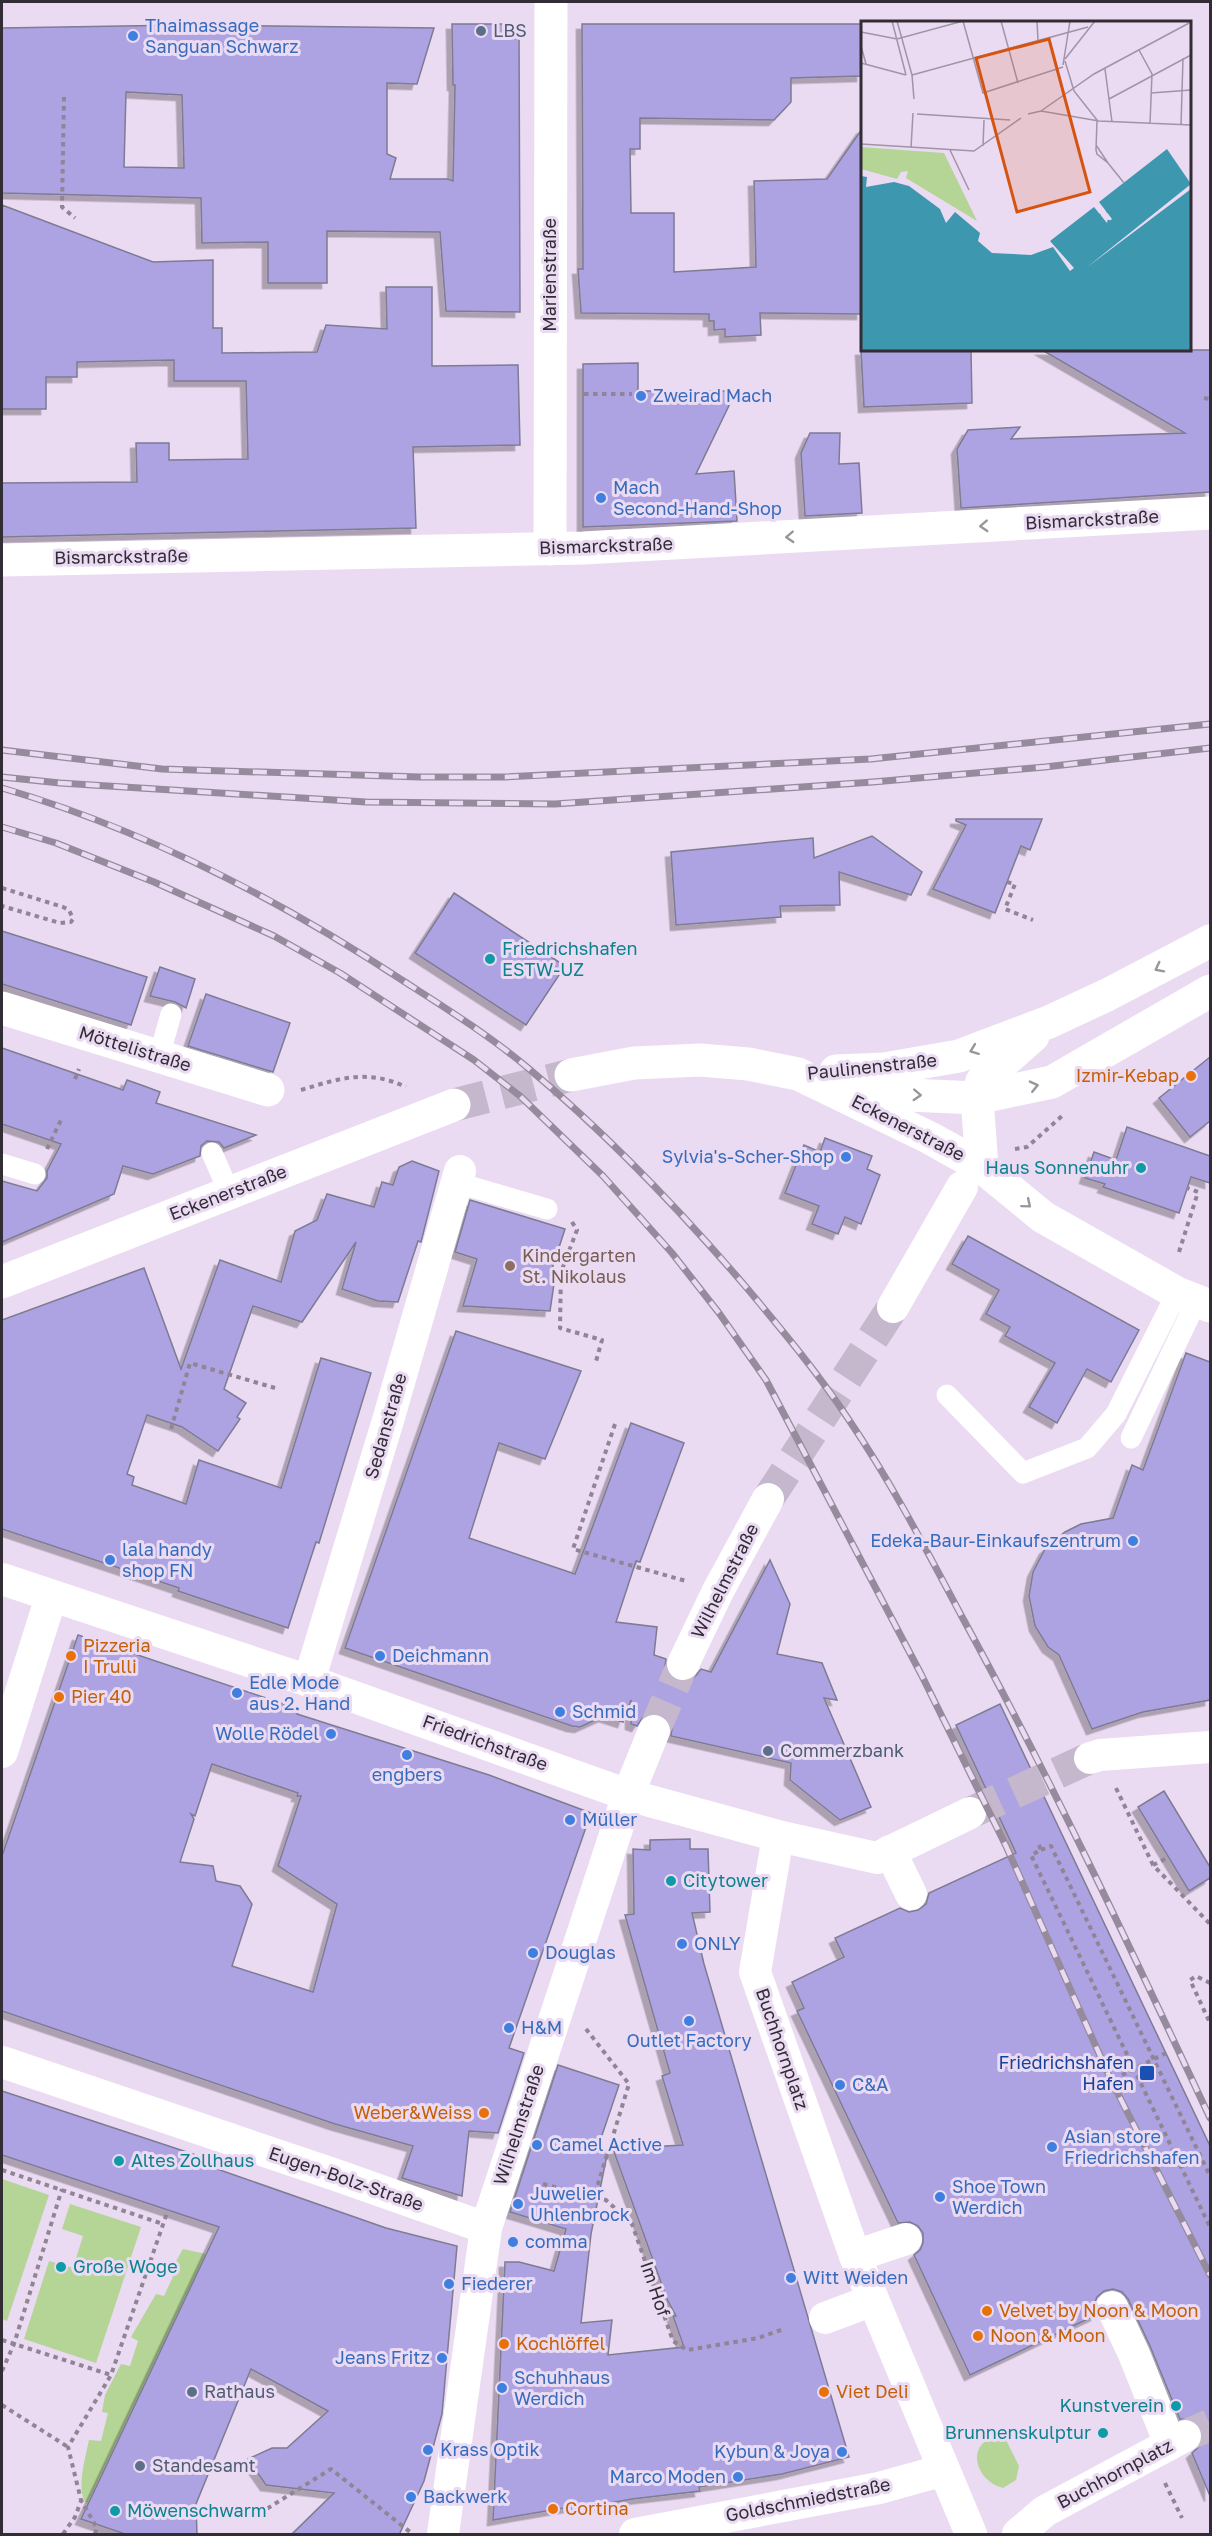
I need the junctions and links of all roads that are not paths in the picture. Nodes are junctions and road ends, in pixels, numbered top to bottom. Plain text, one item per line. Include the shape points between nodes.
1 (551, 2) edge
2 (1210, 513) edge
3 (550, 549) junction
4 (2, 560) edge
5 (1210, 941) edge
6 (1210, 991) edge
7 (2, 1008) edge
8 (171, 1014) dead end
9 (1049, 1022) junction
10 (159, 1057) junction
11 (798, 1074) junction
12 (571, 1075) tunnel mouth
13 (268, 1090) dead end
14 (977, 1098) junction
15 (454, 1105) tunnel mouth
16 (212, 1153) dead end
17 (2, 1164) edge
18 (35, 1174) dead end
19 (459, 1177) joint
20 (972, 1177) junction
21 (229, 1192) junction
22 (547, 1209) road end
23 (2, 1282) edge
24 (1195, 1299) edge
25 (893, 1307) tunnel mouth
26 (947, 1395) dead end
27 (1131, 1438) dead end
28 (768, 1499) tunnel mouth
29 (2, 1579) edge
30 (51, 1597) junction
31 (683, 1664) tunnel mouth
32 (309, 1681) junction
33 (654, 1731) tunnel mouth
34 (1210, 1747) edge
35 (2, 1752) edge
36 (1095, 1756) tunnel mouth
37 (628, 1795) junction
38 (970, 1813) tunnel mouth
39 (778, 1836) junction
40 (890, 1851) junction
41 (911, 1893) dead end
42 (2, 2062) edge
43 (486, 2228) junction
44 (906, 2239) dead end
45 (855, 2256) junction
46 (873, 2300) junction
47 (1112, 2307) dead end
48 (825, 2318) dead end
49 (944, 2470) junction
50 (1050, 2523) edge
51 (443, 2535) edge
52 (635, 2535) edge
53 (971, 2535) edge
54 (1018, 2535) edge

1 - 3 main road, Marienstraße
2 -> 3 main road, Bismarckstraße
3 - 4 main road, Bismarckstraße
5 -> 9 main road, Paulinenstraße
14 -> 6 main road, Paulinenstraße via 1052,1082
7 - 10 main road, Möttelistraße
8 - 10 lane
9 -> 11 main road, Paulinenstraße via 959,1056 884,1069
9 - 14 main road via 982,1081
10 - 13 main road, Möttelistraße
11 - 12 main road, Eckenerstraße via 700,1060 634,1063
11 -> 14 main road, Paulinenstraße via 886,1094
11 - 20 main road, Eckenerstraße via 930,1138
14 - 20 main road
15 - 21 main road, Eckenerstraße
16 - 21 lane
17 - 18 lane
19 - 22 lane
19 - 32 street, Sedanstraße
20 -> 24 main road, Eckenerstraße
20 - 25 street
21 - 23 main road, Eckenerstraße
24 - 26 lane via 1116,1414 1087,1448 1023,1473
24 - 27 lane
28 - 31 street, Wilhelmstraße
29 - 30 street, Friedrichstraße
30 - 32 street, Friedrichstraße
30 - 35 street
32 - 37 street, Friedrichstraße
33 - 37 street, Wilhelmstraße
34 - 36 street
37 - 39 street, Friedrichstraße
37 - 43 street, Wilhelmstraße
38 - 40 street, Friedrichstraße
39 - 40 street, Friedrichstraße via 877,1858
39 - 45 street, Buchhornplatz via 755,1972
40 - 41 street
42 - 43 street, Eugen-Bolz-Straße
43 - 51 street, Wilhelmstraße
44 - 45 street
45 - 46 street, Buchhornplatz
46 - 48 street
46 - 49 street, Buchhornplatz
47 - 50 street, Buchhornplatz via 1177,2440
49 - 52 street, Goldschmiedstraße via 879,2488
49 - 53 street, Buchhornplatz
50 - 54 street, Buchhornplatz

